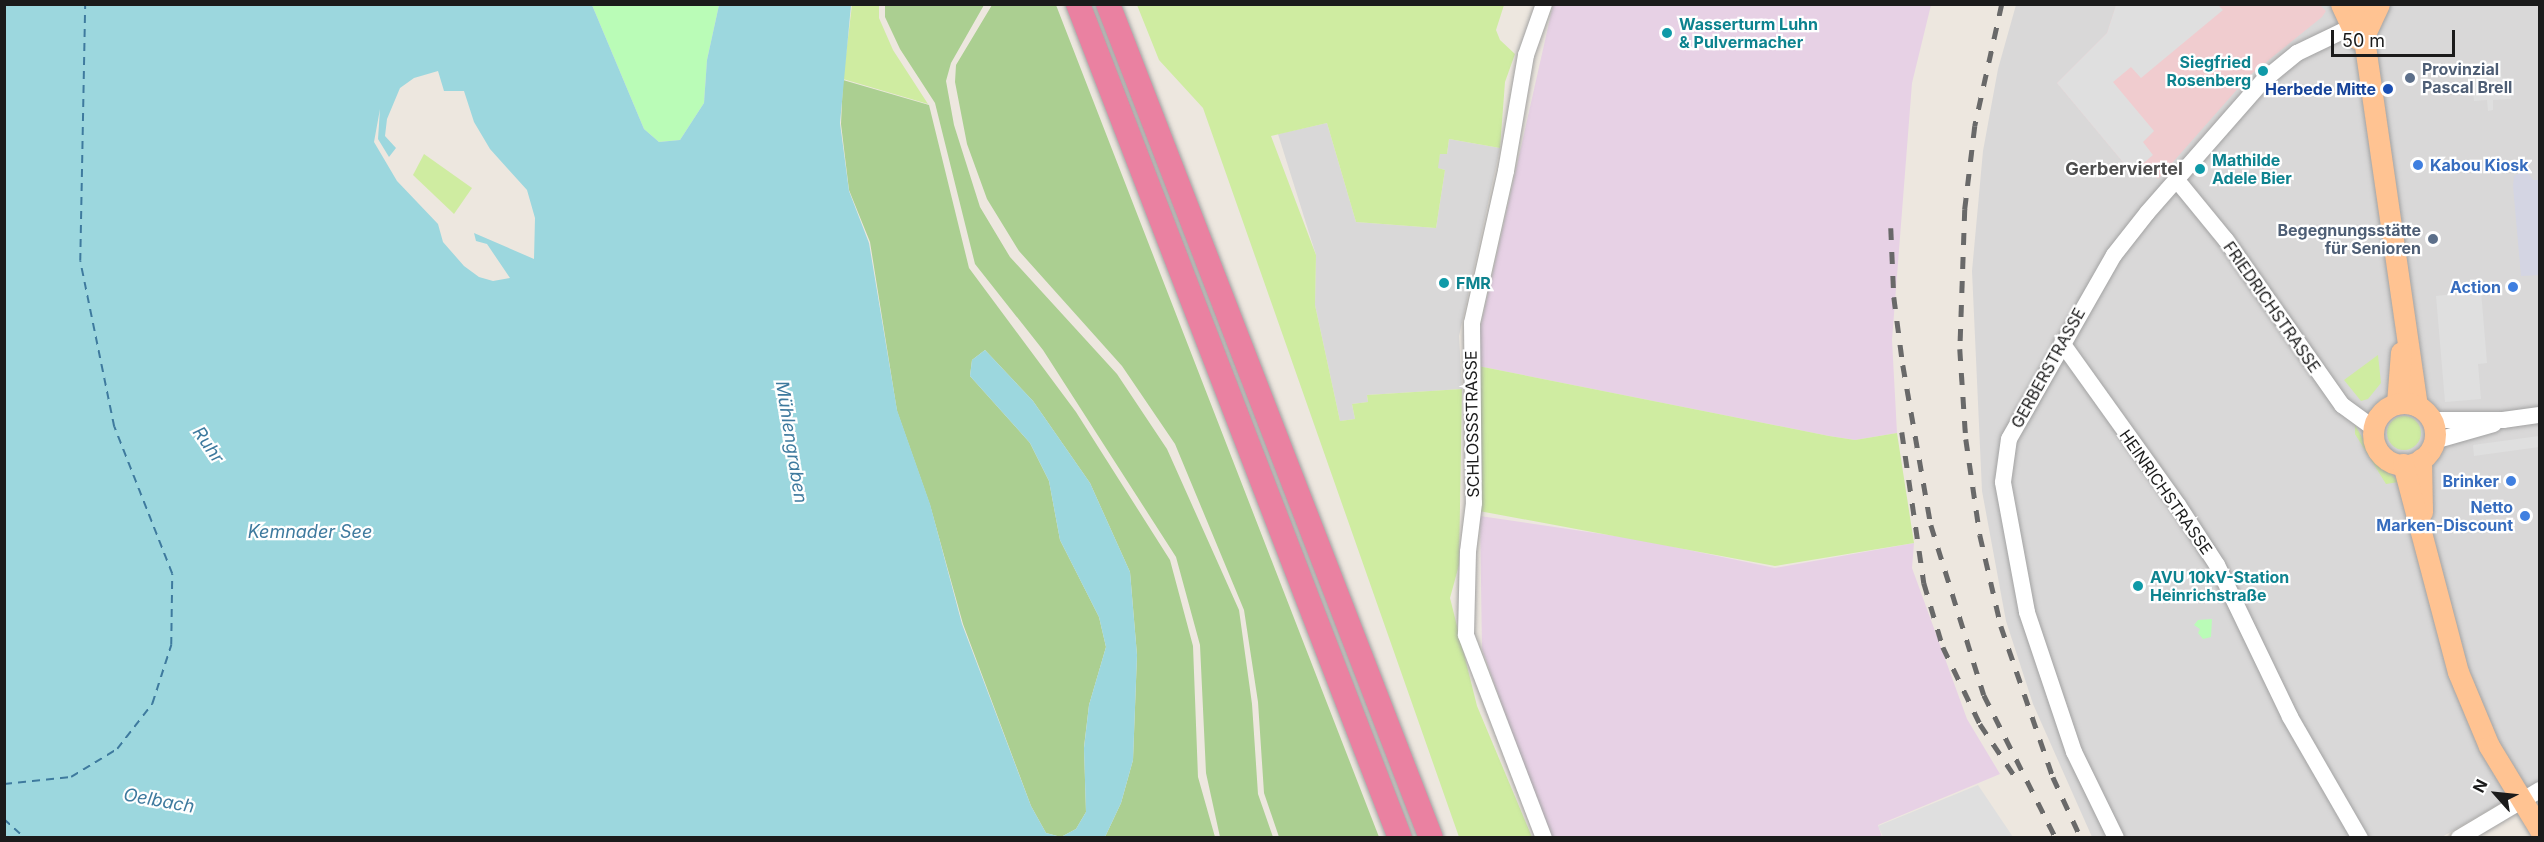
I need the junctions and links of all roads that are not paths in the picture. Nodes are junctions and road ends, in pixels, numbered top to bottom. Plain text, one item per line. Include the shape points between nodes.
1 (1078, 4) edge
2 (1108, 4) edge
3 (1544, 4) edge
4 (2341, 4) edge
5 (2359, 4) edge
6 (2379, 4) edge
7 (2358, 30) junction
8 (2176, 179) junction
9 (2062, 343) junction
10 (2416, 410) junction
11 (2540, 415) edge
12 (2504, 420) junction
13 (2374, 428) junction
14 (2434, 441) junction
15 (2412, 462) junction
16 (2540, 790) edge
17 (2520, 799) junction
18 (2540, 830) edge
19 (1400, 837) edge
20 (1431, 837) edge
21 (1544, 837) edge
22 (2116, 837) edge
23 (2360, 837) edge
24 (2459, 837) edge

1 - 19 highway
2 - 20 highway
3 - 21 street, SCHLOSSSTRASSE via 1526,55 1506,171 1472,323 1474,492 1466,635
4 - 7 main road
5 - 7 main road
6 - 7 main road
7 - 8 street, GERBERSTRASSE via 2297,53 2264,80
7 - 10 main road via 2368,61
8 - 9 street, GERBERSTRASSE via 2114,255
8 - 13 street, FRIEDRICHSTRASSE via 2226,240 2342,405
9 - 22 street, GERBERSTRASSE via 2009,439 2003,482 2007,520 2027,612 2043,663 2074,752
9 - 23 street, HEINRICHSTRASSE via 2217,565 2290,717
10 - 12 street
10 - 13 main road via 2382,412
10 - 14 main road
11 - 12 street
12 - 14 street
13 - 15 main road via 2377,449 2393,462
14 - 15 main road
15 - 17 main road via 2421,525 2458,672 2489,746
16 - 17 street
17 - 18 main road
17 - 24 street

